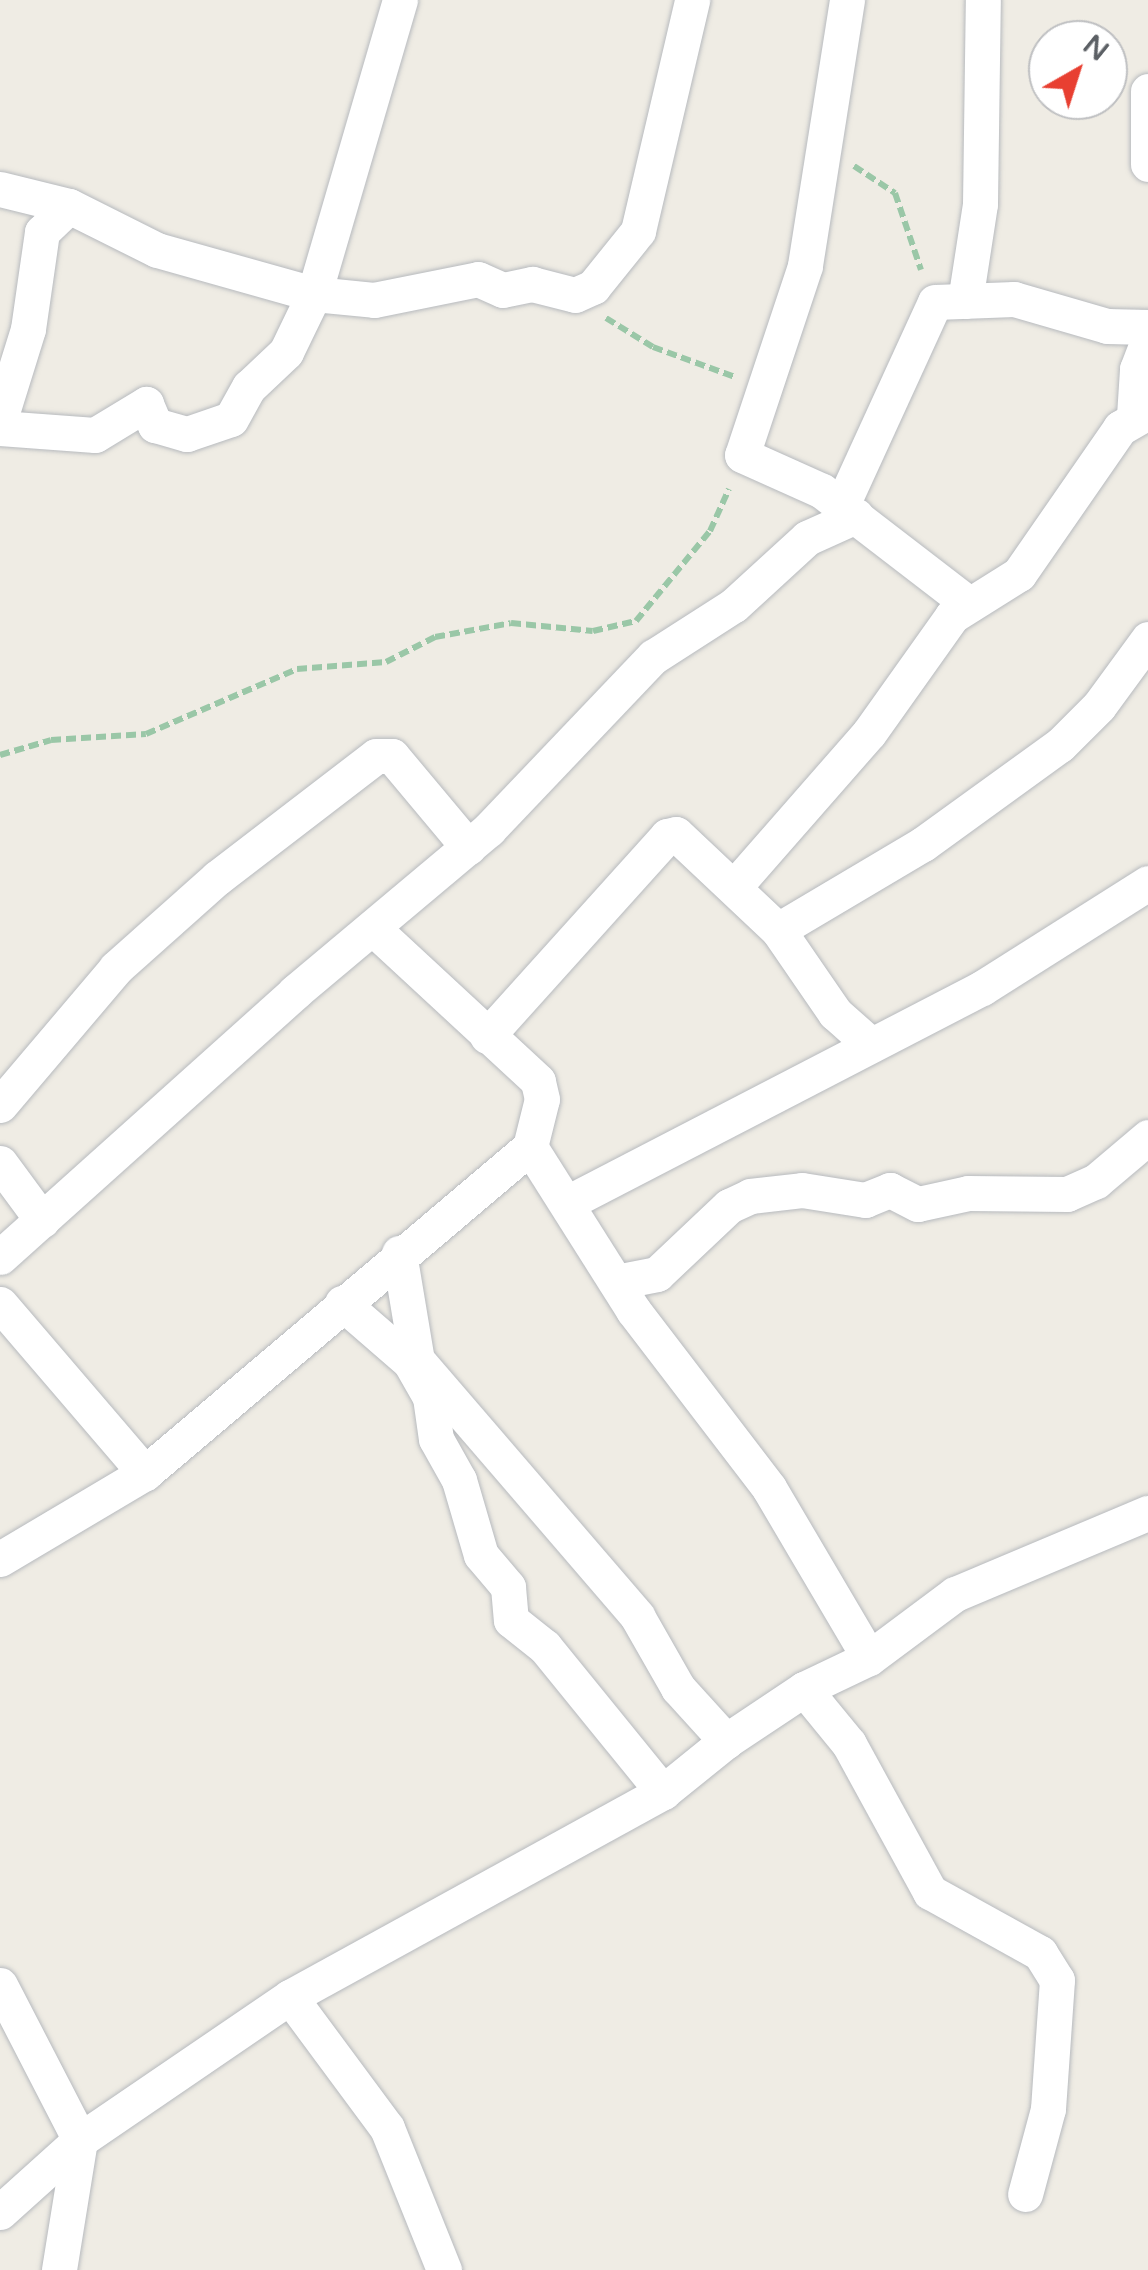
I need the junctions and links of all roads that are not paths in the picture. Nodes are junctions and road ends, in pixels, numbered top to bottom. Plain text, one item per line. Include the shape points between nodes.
1 (400, 0) edge
2 (692, 0) edge
3 (847, 0) edge
4 (983, 0) edge
5 (1148, 91) edge
6 (1148, 164) edge
7 (0, 188) edge
8 (70, 206) junction
9 (314, 294) junction
10 (950, 301) junction
11 (1148, 327) edge
12 (1148, 340) edge
13 (1141, 414) edge
14 (0, 420) edge
15 (0, 428) edge
16 (849, 510) junction
17 (966, 602) junction
18 (1148, 639) edge
19 (468, 846) junction
20 (1148, 883) edge
21 (736, 886) junction
22 (374, 929) junction
23 (778, 930) junction
24 (487, 1036) junction
25 (871, 1045) junction
26 (0, 1105) edge
27 (1148, 1136) edge
28 (530, 1147) junction
29 (0, 1163) edge
30 (569, 1202) junction
31 (42, 1220) junction
32 (399, 1253) junction
33 (0, 1257) edge
34 (616, 1282) junction
35 (342, 1303) junction
36 (0, 1304) edge
37 (145, 1472) junction
38 (1148, 1514) edge
39 (0, 1558) edge
40 (869, 1658) junction
41 (804, 1690) junction
42 (726, 1741) junction
43 (663, 1792) junction
44 (0, 1985) edge
45 (290, 1998) junction
46 (80, 2140) junction
47 (1025, 2194) dead end
48 (0, 2212) edge
49 (59, 2270) edge
50 (444, 2270) edge

1 - 9 street
2 - 9 street via 638,231 593,287 575,295 532,284 503,290 478,279 374,300
3 - 16 street via 805,266 742,454 797,476
4 - 10 street via 980,204
5 - 6 street
7 - 8 street
8 - 9 street via 156,250
8 - 14 street via 42,232 28,329
9 - 15 street via 286,352 249,387 231,419 187,434 154,425 146,404 95,435
10 - 11 street via 1014,298 1107,326
10 - 16 street
12 - 13 street via 1137,369
13 - 17 street via 1019,574
16 - 17 street
16 - 19 street via 807,538 734,605 653,657
17 - 21 street via 868,733
18 - 23 street via 1099,706 1060,745 923,844
19 - 22 street
19 - 26 street via 392,756 376,756 218,878 116,968
20 - 25 street via 982,988
21 - 23 street
21 - 24 street via 682,837 667,836
22 - 24 street
22 - 31 street
23 - 25 street via 828,1004
24 - 28 street via 538,1080 542,1099
25 - 30 street
27 - 34 street via 1096,1181 1067,1194 968,1193 918,1204 890,1190 865,1200 802,1190 750,1196 729,1206 657,1274
28 - 30 street
28 - 32 street
29 - 31 street
30 - 34 street
31 - 33 street
32 - 35 street
32 - 42 street via 417,1360 638,1616 678,1688
34 - 40 street via 769,1488
35 - 37 street
35 - 43 street via 410,1362 430,1397 436,1440 459,1480 480,1555 508,1587 511,1620 544,1647
36 - 37 street
37 - 39 street
38 - 40 street via 955,1594
40 - 41 street
41 - 42 street
41 - 47 street via 849,1744 930,1892 1040,1954 1057,1980 1048,2109
42 - 43 street
43 - 45 street
44 - 46 street
45 - 46 street
45 - 50 street via 387,2128
46 - 48 street
46 - 49 street

